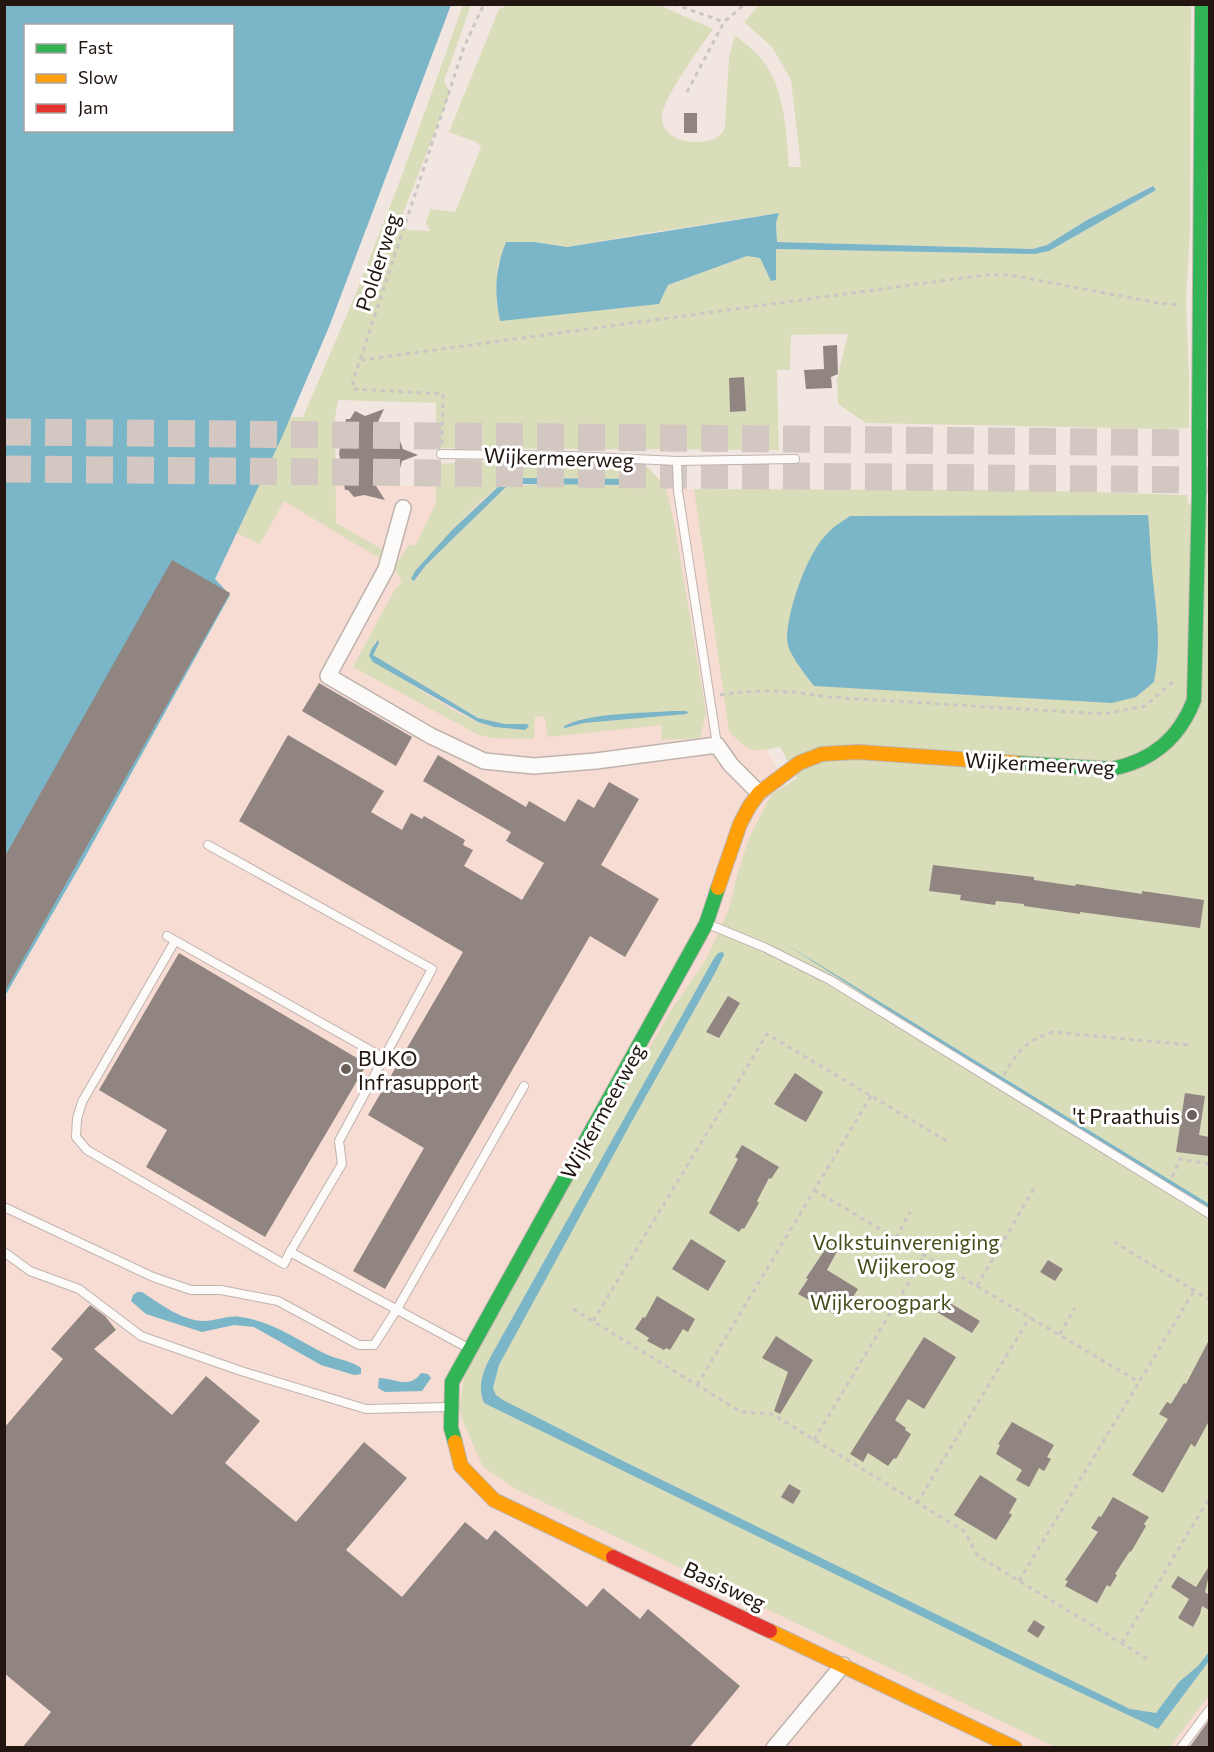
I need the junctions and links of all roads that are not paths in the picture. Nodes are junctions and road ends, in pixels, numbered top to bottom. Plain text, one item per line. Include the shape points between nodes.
1 (1202, 4) edge
2 (441, 454) road end
3 (795, 459) dead end
4 (677, 461) junction
5 (403, 508) dead end
6 (717, 745) junction
7 (759, 793) junction
8 (208, 845) dead end
9 (706, 924) junction
10 (167, 936) dead end
11 (175, 941) junction
12 (384, 1058) junction
13 (524, 1086) dead end
14 (4, 1207) edge
15 (1209, 1214) edge
16 (4, 1252) edge
17 (290, 1252) junction
18 (397, 1309) junction
19 (470, 1349) junction
20 (452, 1407) junction
21 (451, 1428) joint
22 (843, 1665) junction
23 (1209, 1709) edge
24 (774, 1748) edge
25 (1015, 1748) edge
26 (1181, 1748) edge

1 - 7 street, Wijkermeerweg, bridge via 1199,494 1191,710 1176,735 1149,758 1130,766 1111,769 835,752 798,763
2 - 4 lane, Wijkermeerweg
3 - 4 lane, Wijkermeerweg
4 - 6 lane via 678,491
5 - 6 street via 386,569 328,676 431,736 484,761 534,766
6 - 7 street
7 - 9 street, Wijkermeerweg via 740,824
8 - 12 lane via 432,969
9 - 15 lane via 830,980
9 - 19 street, Wijkermeerweg
10 - 11 lane
11 - 12 lane
11 - 17 lane via 82,1102 76,1137 87,1150 284,1264
12 - 17 lane via 339,1141 342,1164
13 - 18 lane
14 - 18 lane via 153,1277 191,1290 221,1290 278,1301 359,1345 374,1345
16 - 20 lane via 30,1271 79,1289 141,1336 241,1371 366,1409
17 - 18 lane
18 - 19 lane
19 - 20 street, Wijkermeerweg via 452,1383
20 - 21 street, Wijkermeerweg
21 - 22 street, Basisweg via 461,1466 494,1500
22 - 24 street
22 - 25 street, Basisweg
23 - 26 lane

